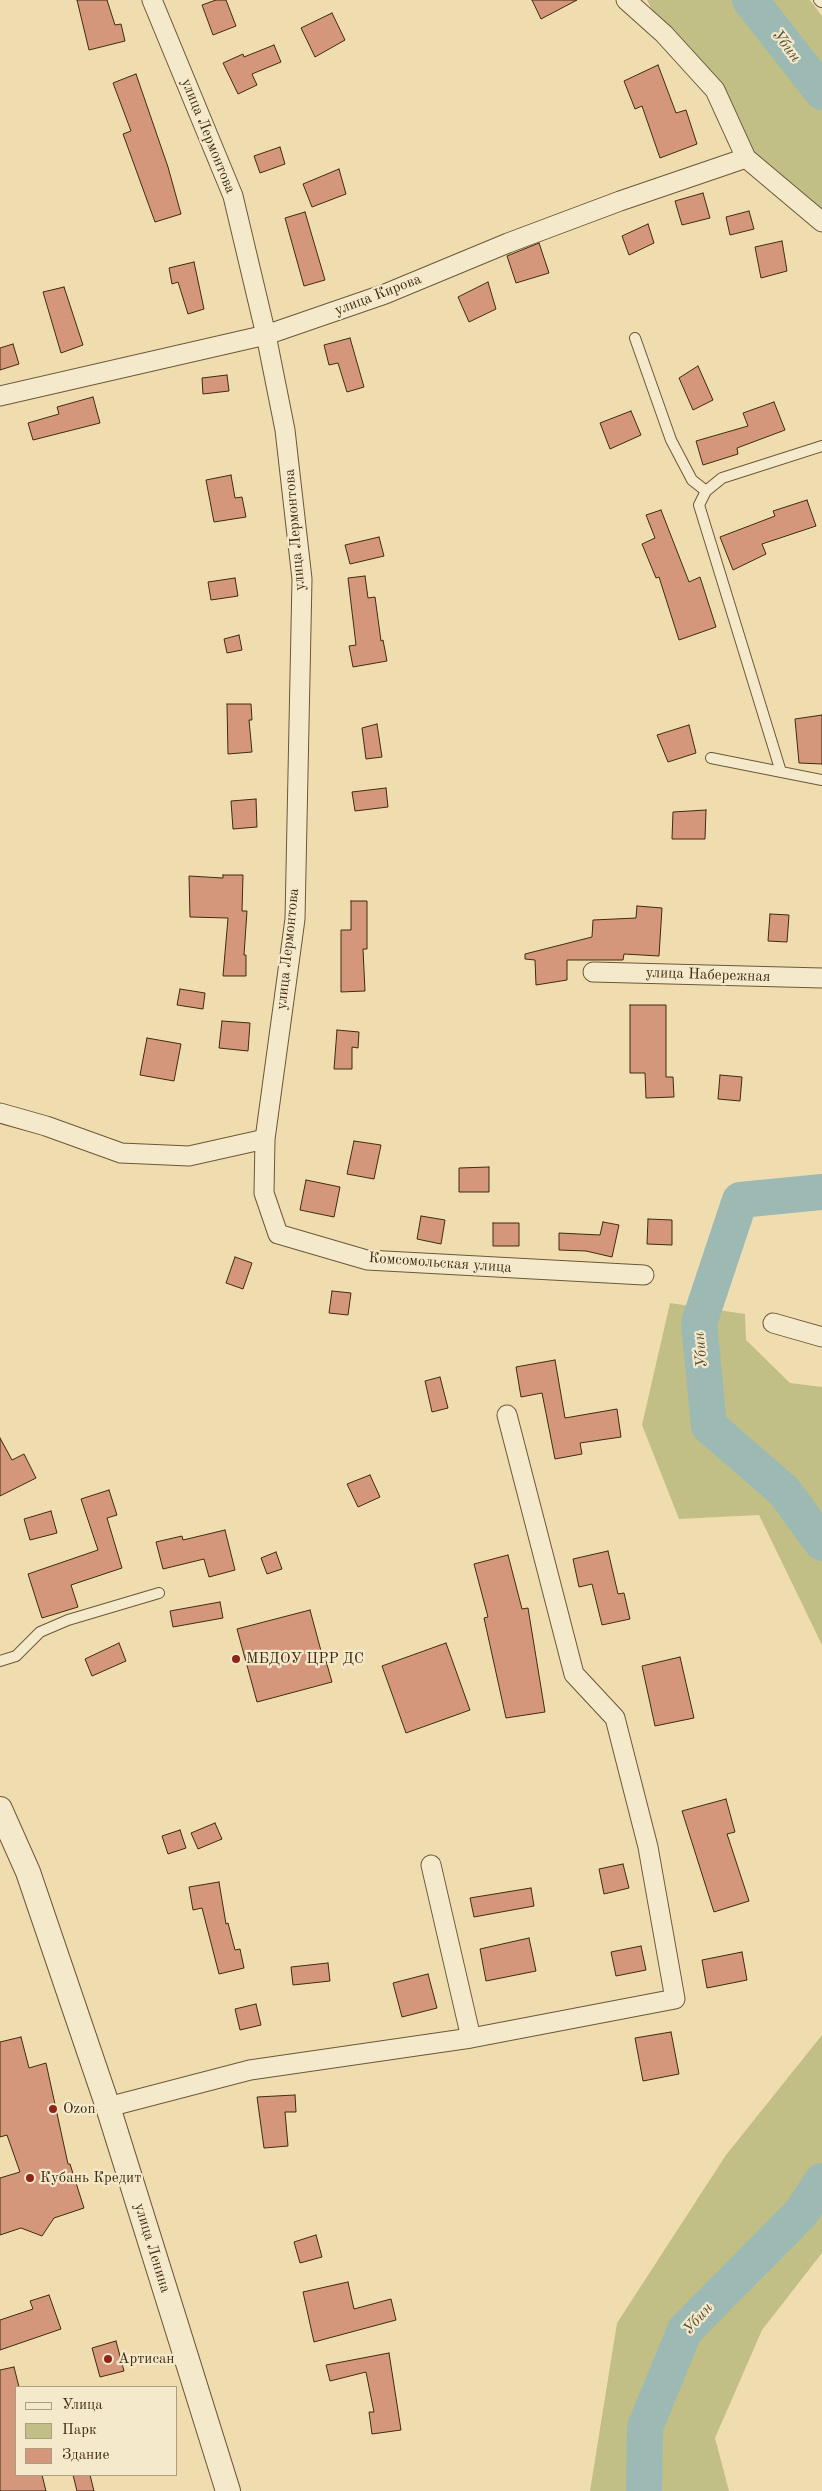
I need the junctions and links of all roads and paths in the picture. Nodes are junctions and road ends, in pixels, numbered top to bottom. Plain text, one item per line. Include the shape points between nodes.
1 (152, 0) edge
2 (626, 0) edge
3 (746, 158) junction
4 (822, 222) edge
5 (266, 335) junction
6 (635, 338) dead end
7 (0, 396) edge
8 (822, 446) edge
9 (706, 491) junction
10 (711, 758) dead end
11 (781, 772) junction
12 (822, 780) edge
13 (593, 972) dead end
14 (822, 978) edge
15 (0, 1113) edge
16 (264, 1139) junction
17 (644, 1275) dead end
18 (773, 1323) dead end
19 (822, 1337) edge
20 (508, 1415) dead end
21 (159, 1593) dead end
22 (0, 1661) edge
23 (0, 1809) edge
24 (431, 1865) dead end
25 (471, 2038) junction
26 (108, 2107) junction
27 (228, 2491) edge

1 - 5 street, улица Лермонтова via 232,196
2 - 3 street via 664,34 715,90
3 - 4 street
3 - 5 street, улица Кирова via 620,201 385,294
5 - 7 street, улица Кирова
5 - 16 street, улица Лермонтова via 285,430 302,579 295,918
6 - 9 lane via 671,440 692,480
8 - 9 lane via 722,478
9 - 11 lane via 699,505
10 - 11 lane
11 - 12 lane
13 - 14 street, улица Набережная
15 - 16 street via 121,1153 189,1156
16 - 17 street, Комсомольская улица via 264,1193 278,1234 367,1260
18 - 19 street
20 - 25 street via 574,1674 615,1718 648,1847 675,1999
21 - 22 lane via 68,1620 40,1632 16,1656
23 - 26 street, улица Ленина via 28,1872
24 - 25 street
25 - 26 street via 250,2070
26 - 27 street, улица Ленина

